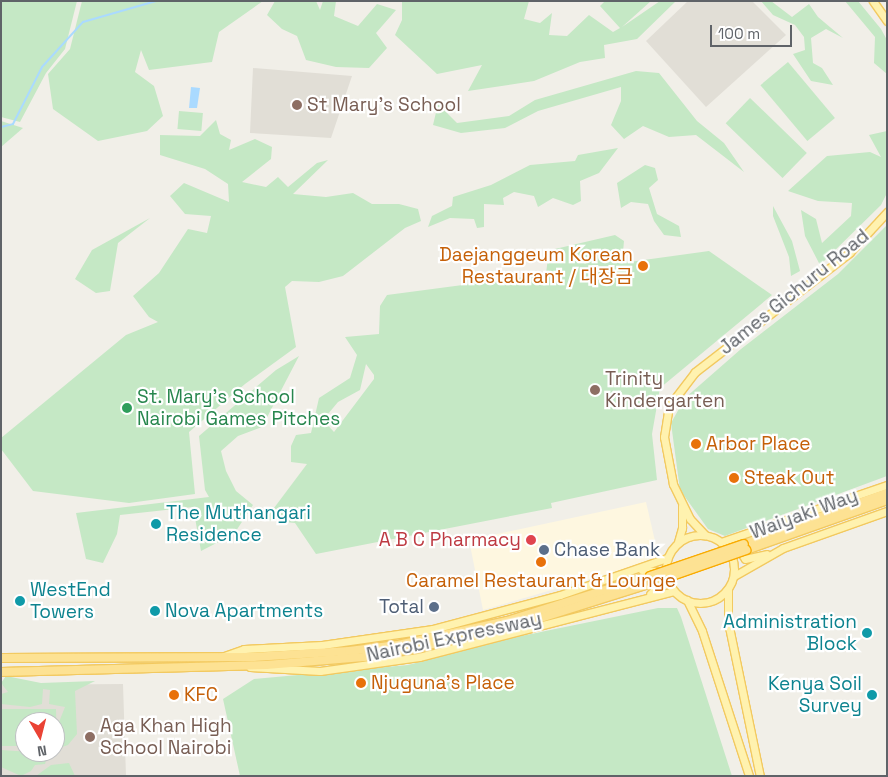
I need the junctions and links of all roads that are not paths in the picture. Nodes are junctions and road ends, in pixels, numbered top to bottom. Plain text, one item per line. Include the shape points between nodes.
1 (873, 1) edge
2 (887, 22) edge
3 (887, 212) edge
4 (887, 485) edge
5 (887, 492) edge
6 (887, 500) edge
7 (682, 506) junction
8 (887, 511) edge
9 (705, 535) junction
10 (744, 540) junction
11 (721, 542) junction
12 (677, 543) junction
13 (783, 548) junction
14 (667, 558) junction
15 (636, 570) junction
16 (734, 576) junction
17 (728, 589) junction
18 (674, 591) junction
19 (648, 596) junction
20 (687, 600) junction
21 (221, 657) junction
22 (1, 658) edge
23 (243, 666) junction
24 (1, 672) edge
25 (755, 747) junction
26 (744, 756) junction
27 (749, 776) edge
28 (760, 776) edge

1 - 2 main road
3 - 7 main road, James Gichuru Road via 849,253 695,372 669,406 664,437 673,484
4 - 10 main road, Waiyaki Way
5 - 10 highway
6 - 23 highway, Nairobi Expressway, bridge via 558,614 454,641 376,656
7 - 9 main road via 694,526
7 - 12 main road via 682,528
8 - 13 main road, Waiyaki Way
9 - 11 main road
9 - 12 main road via 690,536
10 - 11 main road, Waiyaki Way
10 - 13 main road via 737,544 740,556 745,559
10 - 21 highway, Nairobi Expressway, bridge via 516,619 436,638 370,649
11 - 16 main road via 732,557
12 - 14 main road
13 - 16 main road, Waiyaki Way
14 - 15 main road
14 - 18 main road via 666,570
15 - 19 main road via 650,569 659,578 657,590
15 - 21 main road via 522,606 433,629 331,644 244,649
16 - 17 main road
17 - 20 main road via 714,600
17 - 25 main road via 728,622
18 - 19 main road
18 - 20 main road
19 - 23 main road via 489,641 399,660 299,672
20 - 26 main road via 702,631
21 - 22 highway, Nairobi Expressway
23 - 24 highway, Nairobi Expressway
25 - 26 main road
25 - 28 main road
26 - 27 main road

